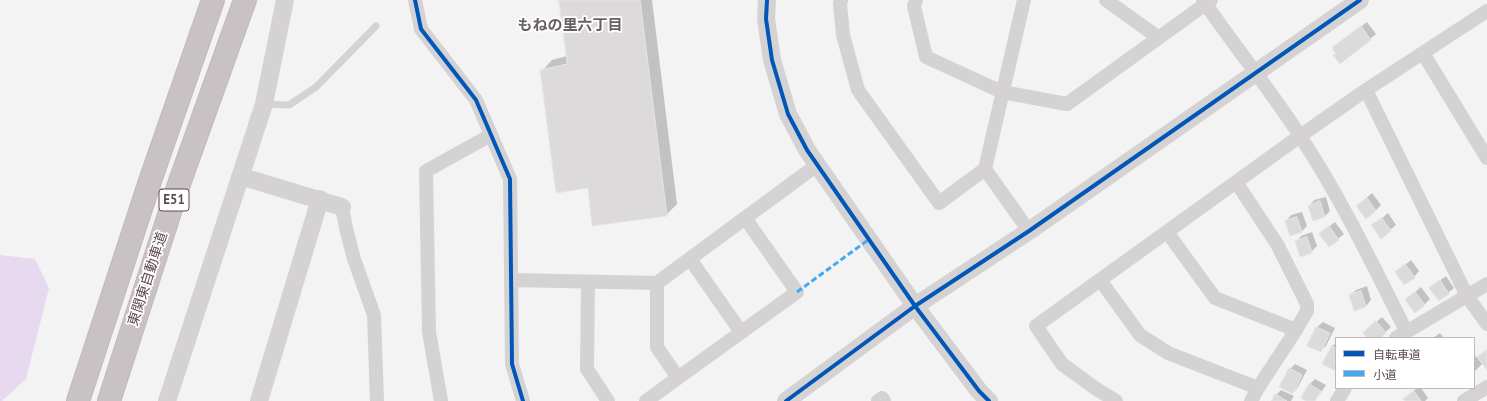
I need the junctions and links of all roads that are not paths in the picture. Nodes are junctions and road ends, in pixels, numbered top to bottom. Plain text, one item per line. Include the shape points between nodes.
1 (213, 0) edge
2 (245, 0) edge
3 (285, 0) edge
4 (415, 0) edge
5 (766, 0) edge
6 (841, 0) edge
7 (916, 0) edge
8 (1024, 0) edge
9 (1106, 0) edge
10 (1360, 0) edge
11 (1207, 1) edge
12 (1486, 14) edge
13 (376, 26) dead end
14 (1159, 38) junction
15 (1423, 53) junction
16 (1256, 72) junction
17 (1366, 90) junction
18 (1002, 92) junction
19 (264, 104) junction
20 (491, 135) junction
21 (1300, 136) junction
22 (1487, 158) edge
23 (817, 165) junction
24 (985, 169) junction
25 (240, 176) junction
26 (1236, 182) junction
27 (320, 199) junction
28 (342, 207) joint
29 (745, 218) junction
30 (1029, 232) junction
31 (1167, 232) junction
32 (690, 258) junction
33 (511, 280) junction
34 (1100, 280) junction
35 (588, 282) junction
36 (657, 283) junction
37 (1487, 284) edge
38 (1467, 296) junction
39 (915, 306) junction
40 (1487, 324) edge
41 (1296, 330) junction
42 (741, 332) junction
43 (1401, 334) edge
44 (678, 378) junction
45 (1487, 387) edge
46 (1258, 388) junction
47 (1344, 389) edge
48 (78, 401) edge
49 (109, 401) edge
50 (167, 401) edge
51 (259, 401) edge
52 (377, 401) edge
53 (441, 401) edge
54 (523, 401) edge
55 (608, 401) edge
56 (646, 401) edge
57 (786, 401) edge
58 (878, 401) edge
59 (884, 401) edge
60 (989, 401) edge
61 (1116, 401) edge
62 (1251, 401) edge
63 (1337, 401) edge
64 (1464, 401) edge

1 - 48 highway, 東関東自動車道 / E51
2 - 49 highway, 東関東自動車道 / E51 via 179,184
3 - 19 street
4 - 20 street via 421,29 476,100
5 - 23 street via 772,60 788,114
6 - 24 street via 843,35 858,90 939,203
7 - 18 street via 914,6 926,57
8 - 18 street
9 - 14 street
10 - 16 street
11 - 14 street
11 - 16 street
12 - 15 street
13 - 19 lane via 316,87 289,105
14 - 18 street via 1067,104
15 - 17 street
15 - 22 street
16 - 21 street
16 - 30 street
17 - 21 street
17 - 38 street
18 - 24 street
19 - 25 street
20 - 33 street via 510,178
20 - 53 street via 426,171 429,332
21 - 26 street
21 - 43 street via 1335,192
23 - 29 street
23 - 39 street
24 - 30 street
25 - 27 street
25 - 50 street
26 - 31 street
26 - 41 street via 1277,244 1307,304 1307,311
27 - 28 street
27 - 51 street
28 - 52 street via 354,259 374,315
29 - 32 street
29 - 42 street via 796,292
30 - 39 street
31 - 34 street
31 - 41 street via 1215,298
32 - 36 street
32 - 42 street
33 - 35 street
33 - 54 street via 512,364
34 - 46 street via 1140,335 1168,352
34 - 61 street via 1036,326 1062,364
35 - 36 street
35 - 55 street via 586,369
36 - 44 street via 658,347
37 - 38 street
38 - 40 street
38 - 43 street
39 - 57 street
39 - 60 street
41 - 46 street
42 - 44 street
44 - 56 street
45 - 64 street
46 - 62 street
47 - 63 street
58 - 59 street via 882,398

